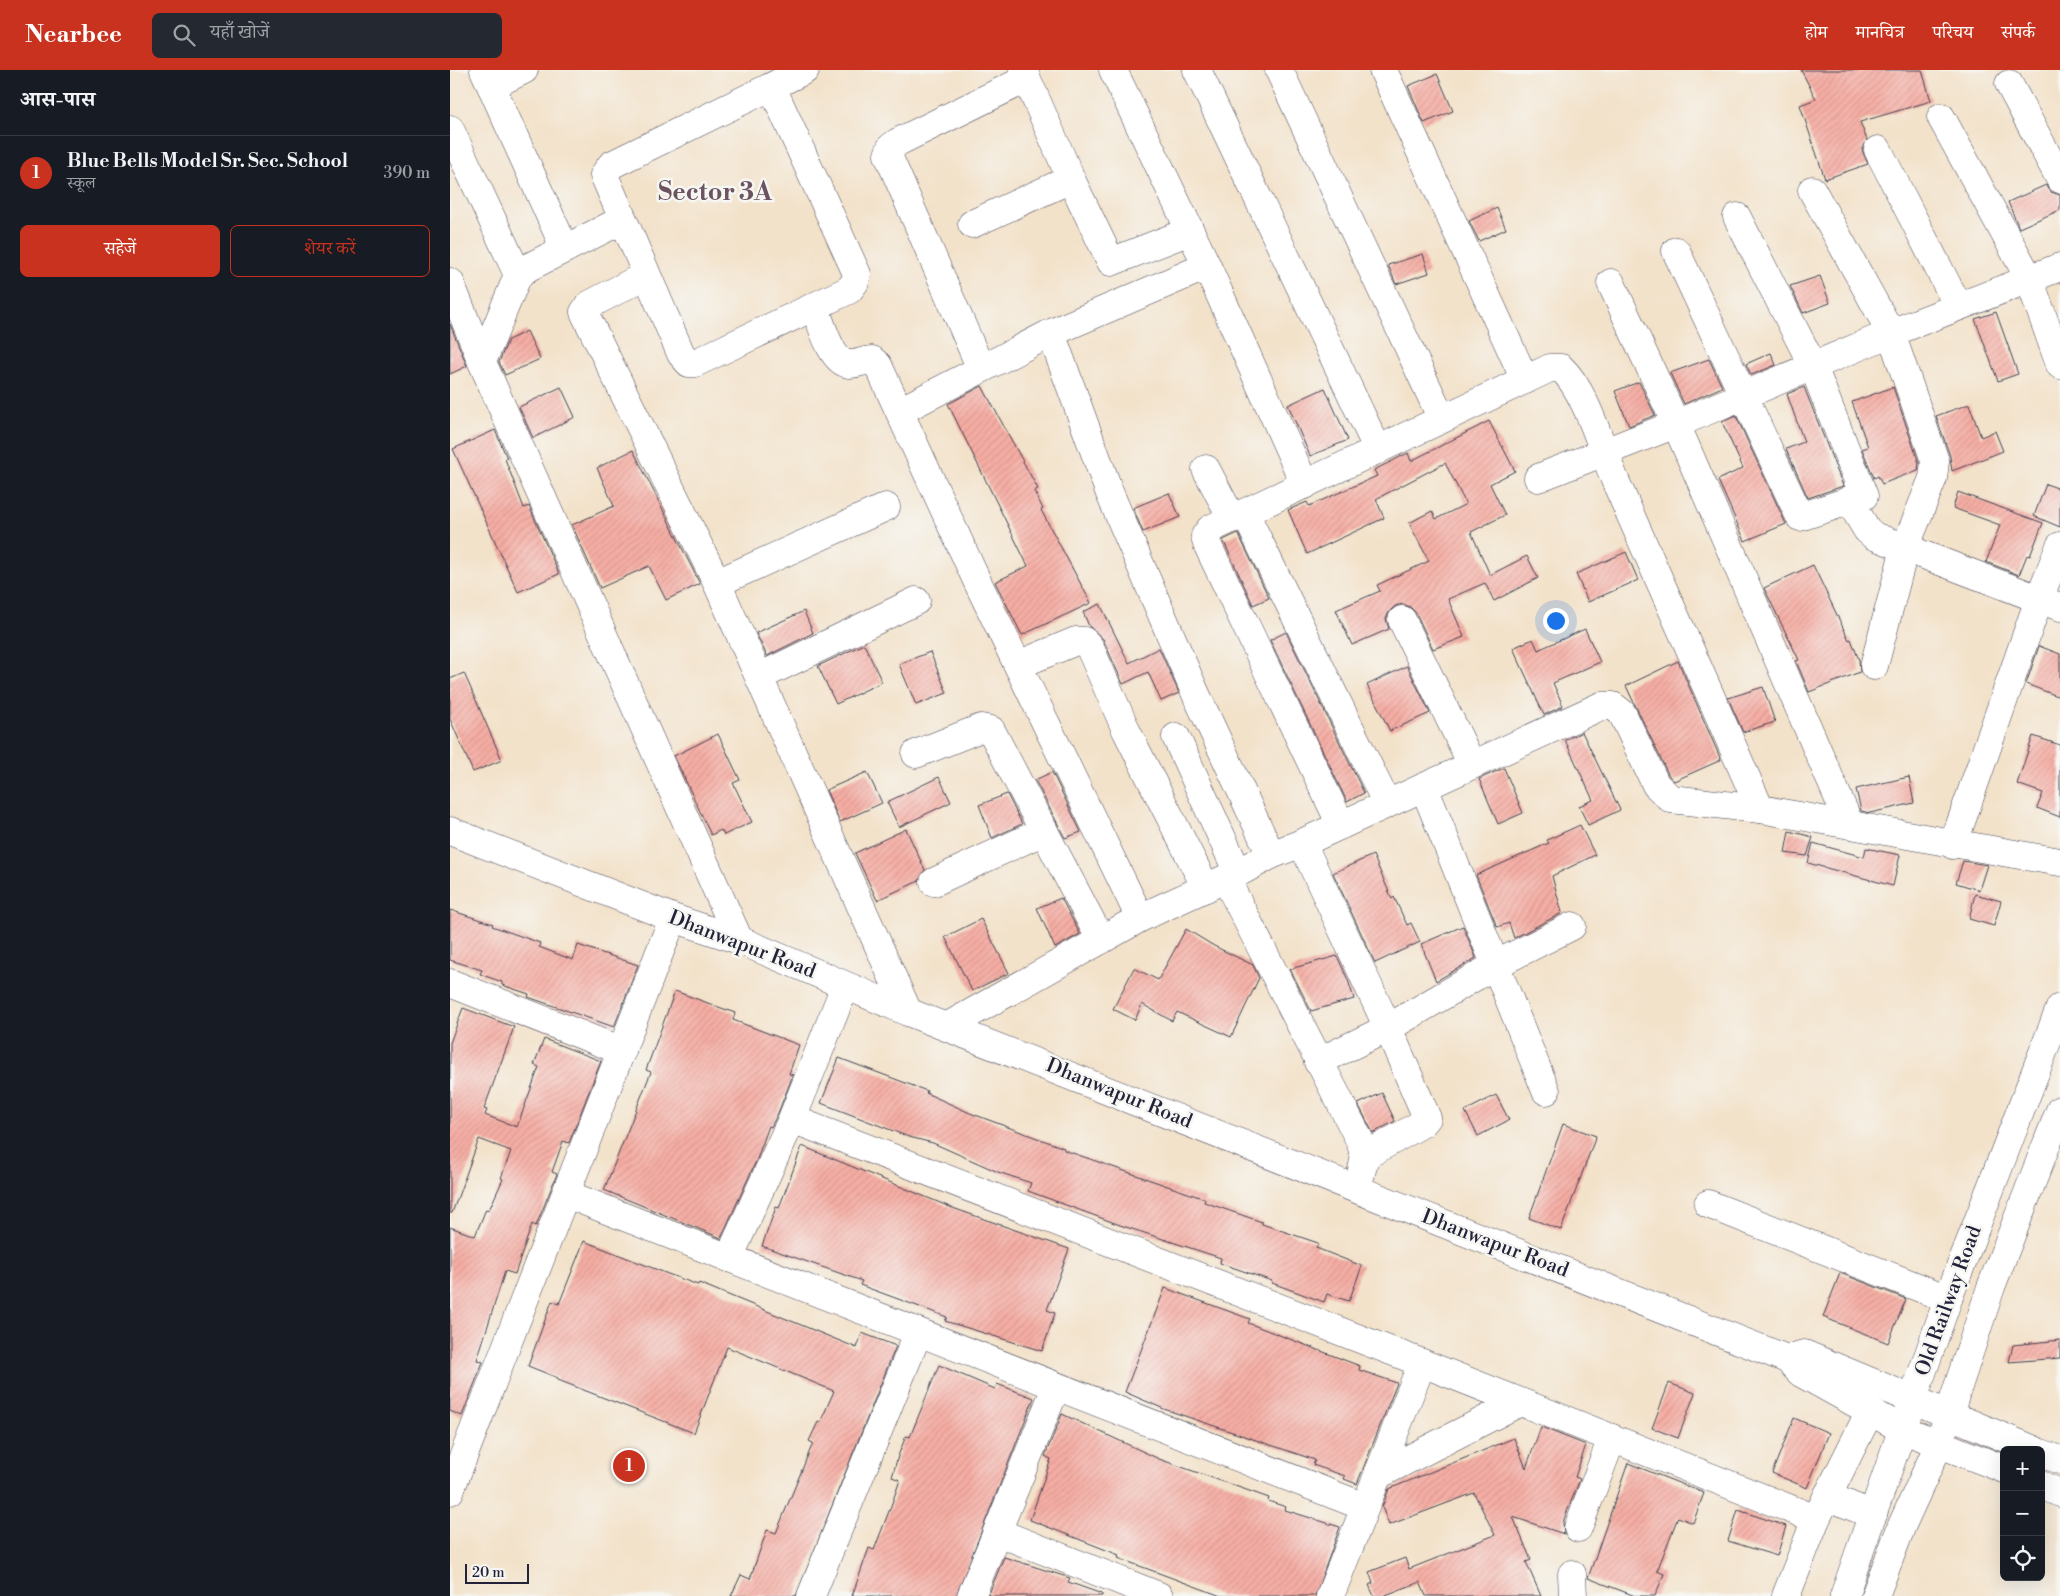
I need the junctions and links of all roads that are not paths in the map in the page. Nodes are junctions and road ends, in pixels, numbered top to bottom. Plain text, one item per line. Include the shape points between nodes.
1 (524, 70) edge
2 (806, 70) edge
3 (1114, 70) edge
4 (1197, 70) edge
5 (1279, 70) edge
6 (1383, 70) edge
7 (1025, 74) edge
8 (487, 78) edge
9 (2009, 84) dead end
10 (772, 87) junction
11 (1942, 117) dead end
12 (450, 129) edge
13 (1878, 150) dead end
14 (1071, 179) junction
15 (2060, 179) edge
16 (1812, 190) dead end
17 (1737, 217) dead end
18 (622, 220) junction
19 (972, 224) dead end
20 (1190, 231) junction
21 (565, 249) junction
22 (1676, 250) dead end
23 (1207, 266) junction
24 (2060, 267) edge
25 (518, 275) junction
26 (646, 275) junction
27 (2029, 278) junction
28 (450, 282) edge
29 (1611, 283) dead end
30 (1958, 306) junction
31 (815, 307) junction
32 (456, 313) edge
33 (1051, 333) junction
34 (1891, 333) junction
35 (482, 362) junction
36 (2060, 365) edge
37 (1813, 366) junction
38 (981, 368) junction
39 (1524, 380) junction
40 (1744, 395) junction
41 (900, 411) junction
42 (1442, 420) junction
43 (1676, 424) junction
44 (1378, 450) junction
45 (1603, 453) junction
46 (1206, 469) dead end
47 (1538, 478) dead end
48 (1305, 485) junction
49 (1849, 500) junction
50 (886, 507) dead end
51 (1239, 516) junction
52 (2060, 546) edge
53 (1905, 548) junction
54 (717, 583) junction
55 (916, 601) dead end
56 (2049, 604) edge
57 (1402, 620) dead end
58 (1018, 665) junction
59 (1874, 666) dead end
60 (759, 677) junction
61 (1176, 737) dead end
62 (916, 754) dead end
63 (1472, 765) junction
64 (1424, 787) junction
65 (1387, 804) junction
66 (1760, 809) junction
67 (1850, 825) junction
68 (1342, 826) junction
69 (450, 831) edge
70 (1044, 831) junction
71 (1302, 843) junction
72 (1953, 845) junction
73 (1271, 855) junction
74 (2060, 862) edge
75 (1223, 880) junction
76 (934, 882) dead end
77 (674, 918) junction
78 (1140, 918) junction
79 (1572, 926) dead end
80 (739, 940) junction
81 (1101, 940) junction
82 (1497, 964) junction
83 (450, 983) edge
84 (845, 986) junction
85 (2060, 1008) edge
86 (908, 1012) junction
87 (948, 1026) junction
88 (1388, 1028) junction
89 (622, 1051) junction
90 (1318, 1062) junction
91 (1546, 1091) dead end
92 (2060, 1110) edge
93 (792, 1118) junction
94 (1365, 1156) junction
95 (1357, 1190) junction
96 (566, 1194) junction
97 (1708, 1204) dead end
98 (729, 1258) junction
99 (1948, 1299) junction
100 (918, 1332) junction
101 (1788, 1358) junction
102 (1422, 1363) junction
103 (1056, 1387) junction
104 (1912, 1399) junction
105 (1520, 1402) junction
106 (1870, 1411) junction
107 (1950, 1414) junction
108 (1904, 1430) junction
109 (460, 1434) edge
110 (1612, 1438) junction
111 (1939, 1444) junction
112 (2025, 1446) edge
113 (2045, 1454) edge
114 (2060, 1460) edge
115 (2000, 1467) edge
116 (1378, 1475) junction
117 (2045, 1487) edge
118 (450, 1491) edge
119 (2060, 1493) edge
120 (1365, 1507) junction
121 (1822, 1507) junction
122 (1873, 1515) junction
123 (1578, 1528) dead end
124 (997, 1532) junction
125 (811, 1596) edge
126 (971, 1596) edge
127 (1159, 1596) edge
128 (1330, 1596) edge
129 (1786, 1596) edge
130 (1844, 1596) edge
131 (1876, 1596) edge

1 - 8 street
2 - 10 street
3 - 20 street
4 - 44 street
5 - 42 street
6 - 39 street
7 - 14 street
7 - 38 street via 898,142 888,155
8 - 21 street
9 - 15 street
10 - 18 street via 606,169 605,180
10 - 31 street via 857,274 849,290
11 - 27 street
12 - 25 street
13 - 30 street
14 - 19 street
14 - 20 street via 1111,262
16 - 34 street
17 - 37 street
18 - 21 street
18 - 26 street
20 - 23 street
21 - 25 street
22 - 40 street
23 - 33 street
23 - 48 street
24 - 27 street
25 - 35 street
26 - 31 street via 681,354 689,363
26 - 54 street via 589,305 584,312
27 - 30 street
27 - 36 street
28 - 32 street
29 - 43 street
30 - 34 street
31 - 41 street via 834,355 851,365 872,360 878,364
32 - 35 street
33 - 38 street
33 - 73 street via 1114,503 1195,692
34 - 37 street
34 - 53 street via 1934,461 1933,478
35 - 80 street
37 - 40 street
37 - 49 street via 1864,496
38 - 41 street
39 - 42 street
39 - 45 street via 1550,368 1561,368 1571,377
40 - 43 street
40 - 49 street via 1800,517
41 - 58 street
42 - 44 street
43 - 45 street
43 - 67 street
44 - 48 street
45 - 47 street
45 - 66 street
46 - 51 street
48 - 51 street
49 - 53 street via 1867,530
50 - 54 street
51 - 65 street
51 - 68 street via 1210,529 1206,536 1207,544
52 - 56 street
53 - 56 street
53 - 59 street
54 - 60 street
55 - 60 street
56 - 72 street
57 - 63 street
58 - 75 street via 1076,641 1084,641 1089,646 1127,732
58 - 78 street
60 - 86 street
61 - 75 street
62 - 70 street via 981,728 991,730
63 - 64 street
63 - 66 street via 1601,706 1613,706 1629,725 1656,785 1671,799
64 - 65 street
64 - 82 street
65 - 68 street
66 - 67 street
67 - 72 street
68 - 71 street
69 - 77 street, Dhanwapur Road
70 - 76 street
70 - 81 street
71 - 73 street
71 - 88 street
72 - 74 street
73 - 75 street
75 - 78 street
75 - 90 street
77 - 80 street, Dhanwapur Road
77 - 89 street
78 - 81 street
79 - 82 street
80 - 84 street, Dhanwapur Road
81 - 87 street
82 - 88 street
82 - 91 street
83 - 89 street
84 - 86 street, Dhanwapur Road
84 - 93 street
85 - 99 street, Old Railway Road
86 - 87 street, Dhanwapur Road
87 - 95 street, Dhanwapur Road
88 - 90 street
88 - 94 street via 1427,1118
89 - 96 street
90 - 94 street
92 - 107 street, Old Railway Road via 1991,1287
93 - 98 street
93 - 102 street
94 - 95 street
95 - 101 street, Dhanwapur Road
96 - 98 street
96 - 109 street
97 - 99 street
98 - 100 street
99 - 104 street, Old Railway Road
100 - 103 street
100 - 125 street
101 - 104 street, Dhanwapur Road via 1804,1354
101 - 106 street, Dhanwapur Road via 1801,1373
102 - 105 street
102 - 116 street
103 - 120 street
103 - 124 street
104 - 107 street, Dhanwapur Road
104 - 108 street, Old Railway Road
105 - 110 street
105 - 116 street
106 - 108 street, Dhanwapur Road
106 - 121 street
107 - 111 street, Old Railway Road
107 - 112 street, Dhanwapur Road
108 - 111 street, Dhanwapur Road
108 - 122 street, Old Railway Road
109 - 118 street
110 - 121 street
110 - 123 street
111 - 115 street, Dhanwapur Road
111 - 131 street, Old Railway Road via 1902,1525
113 - 114 street
116 - 120 street
117 - 119 street
120 - 128 street
121 - 122 street
121 - 129 street
122 - 130 street, Old Railway Road
124 - 126 street
124 - 127 street

